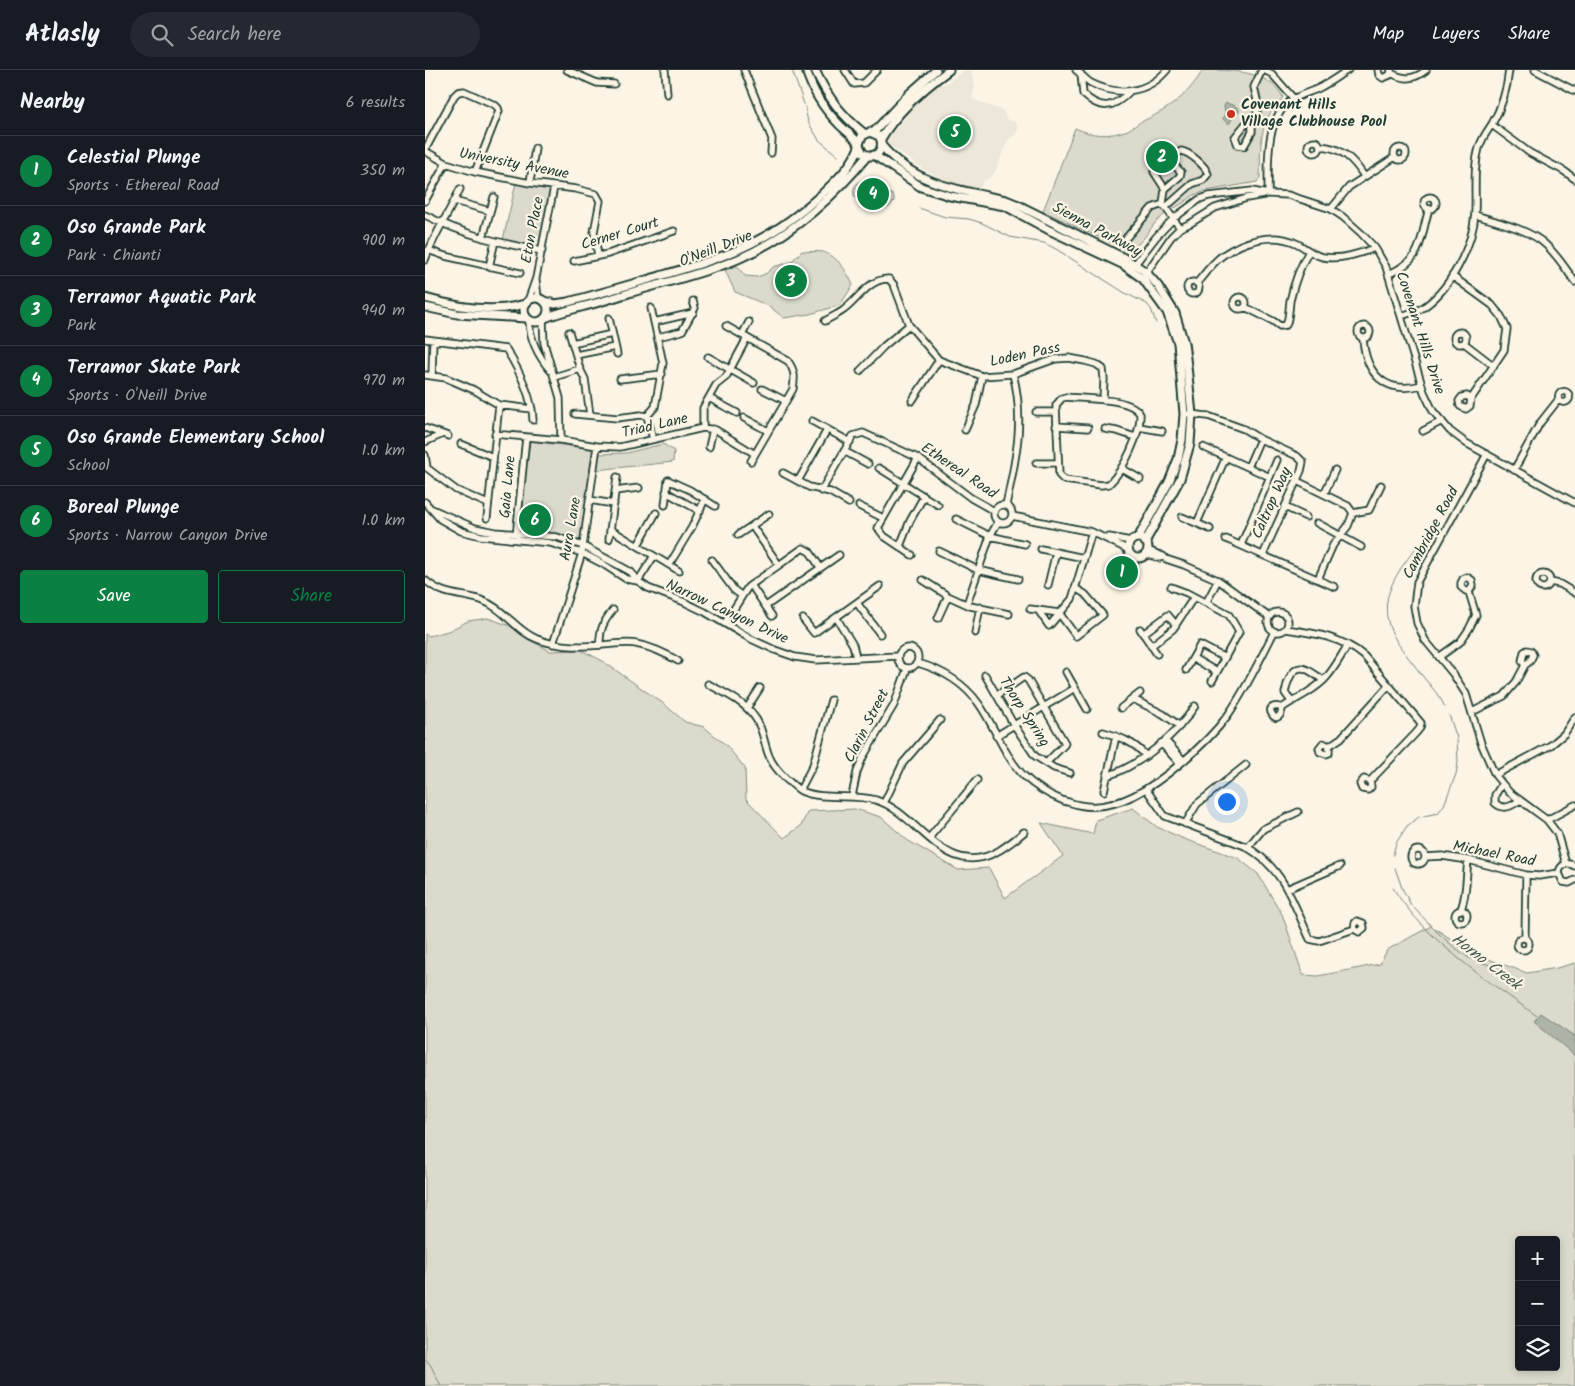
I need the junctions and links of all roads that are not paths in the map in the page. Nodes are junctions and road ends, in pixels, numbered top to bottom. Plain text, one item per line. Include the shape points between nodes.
1 (567, 70) edge
2 (665, 70) edge
3 (744, 70) edge
4 (806, 70) edge
5 (815, 70) edge
6 (845, 70) edge
7 (877, 70) edge
8 (936, 70) edge
9 (949, 70) edge
10 (1167, 70) edge
11 (1263, 70) edge
12 (1348, 70) edge
13 (1379, 70) edge
14 (1426, 70) edge
15 (1509, 70) edge
16 (1535, 70) edge
17 (1391, 71) edge
18 (1078, 72) edge
19 (613, 84) dead end
20 (1575, 91) edge
21 (1129, 92) junction
22 (667, 94) dead end
23 (1294, 99) junction
24 (1251, 119) dead end
25 (1492, 125) junction
26 (873, 133) junction
27 (865, 134) junction
28 (882, 143) junction
29 (859, 145) junction
30 (1320, 146) dead end
31 (535, 148) dead end
32 (425, 151) edge
33 (771, 153) dead end
34 (871, 155) junction
35 (1395, 157) dead end
36 (1168, 159) junction
37 (446, 163) junction
38 (475, 172) junction
39 (1364, 176) junction
40 (1575, 179) edge
41 (529, 183) junction
42 (554, 187) junction
43 (460, 189) dead end
44 (1165, 190) junction
45 (1268, 194) junction
46 (1209, 196) junction
47 (494, 197) dead end
48 (425, 201) edge
49 (454, 201) junction
50 (1165, 206) junction
51 (1215, 208) junction
52 (1331, 209) junction
53 (1429, 209) dead end
54 (490, 211) junction
55 (425, 215) edge
56 (1475, 215) junction
57 (1174, 218) junction
58 (441, 223) junction
59 (1180, 228) junction
60 (674, 232) dead end
61 (483, 238) junction
62 (1127, 238) dead end
63 (495, 241) junction
64 (1375, 248) junction
65 (428, 250) junction
66 (542, 251) junction
67 (1309, 251) junction
68 (598, 256) junction
69 (425, 260) edge
70 (574, 261) dead end
71 (489, 267) junction
72 (1132, 267) junction
73 (520, 274) dead end
74 (1389, 274) junction
75 (1145, 276) junction
76 (1452, 276) junction
77 (536, 278) junction
78 (1575, 282) edge
79 (1197, 283) dead end
80 (425, 298) edge
81 (541, 300) junction
82 (693, 301) dead end
83 (526, 302) junction
84 (425, 307) edge
85 (1245, 307) dead end
86 (651, 308) dead end
87 (693, 313) junction
88 (1401, 316) junction
89 (609, 318) dead end
90 (544, 319) junction
91 (528, 320) junction
92 (825, 321) dead end
93 (654, 322) junction
94 (749, 322) dead end
95 (909, 325) junction
96 (726, 326) dead end
97 (569, 332) dead end
98 (612, 334) junction
99 (657, 337) junction
100 (745, 337) junction
101 (425, 339) edge
102 (1363, 339) dead end
103 (433, 340) junction
104 (572, 343) junction
105 (1464, 343) dead end
106 (615, 347) junction
107 (617, 354) dead end
108 (576, 355) junction
109 (708, 357) dead end
110 (939, 360) junction
111 (1494, 366) junction
112 (580, 369) junction
113 (731, 369) junction
114 (860, 371) dead end
115 (662, 374) junction
116 (1013, 374) junction
117 (425, 375) edge
118 (553, 375) junction
119 (433, 376) junction
120 (981, 376) junction
121 (620, 380) dead end
122 (754, 383) dead end
123 (1421, 385) junction
124 (762, 389) dead end
125 (709, 398) junction
126 (1471, 399) dead end
127 (1559, 399) dead end
128 (1103, 400) junction
129 (786, 401) junction
130 (912, 402) dead end
131 (499, 405) junction
132 (532, 409) junction
133 (1036, 412) dead end
134 (1056, 412) junction
135 (737, 413) dead end
136 (575, 414) dead end
137 (1188, 414) junction
138 (590, 415) junction
139 (647, 416) junction
140 (744, 418) dead end
141 (533, 420) dead end
142 (812, 421) dead end
143 (1441, 421) junction
144 (1056, 426) junction
145 (425, 428) edge
146 (703, 428) junction
147 (1088, 428) dead end
148 (1139, 428) junction
149 (713, 429) junction
150 (1105, 429) dead end
151 (827, 430) junction
152 (965, 430) dead end
153 (768, 431) junction
154 (1162, 431) dead end
155 (1423, 431) dead end
156 (495, 434) junction
157 (525, 437) junction
158 (1135, 438) junction
159 (653, 439) junction
160 (851, 439) junction
161 (1260, 439) junction
162 (561, 440) junction
163 (425, 442) edge
164 (461, 444) dead end
165 (597, 446) junction
166 (709, 447) dead end
167 (1203, 447) dead end
168 (844, 452) junction
169 (755, 454) junction
170 (1487, 454) junction
171 (425, 455) edge
172 (493, 457) junction
173 (917, 458) junction
174 (1226, 458) junction
175 (1277, 460) dead end
176 (751, 461) dead end
177 (1036, 463) dead end
178 (1058, 463) junction
179 (868, 464) dead end
180 (1248, 467) junction
181 (426, 468) edge
182 (879, 468) dead end
183 (1121, 468) junction
184 (1335, 470) dead end
185 (1514, 470) junction
186 (783, 473) dead end
187 (1270, 477) junction
188 (617, 478) dead end
189 (1140, 479) dead end
190 (798, 481) junction
191 (1297, 481) junction
192 (904, 482) junction
193 (1381, 485) dead end
194 (639, 488) dead end
195 (615, 491) junction
196 (821, 491) junction
197 (666, 492) junction
198 (1324, 494) junction
199 (924, 496) junction
200 (705, 499) junction
201 (589, 500) junction
202 (425, 502) edge
203 (849, 503) dead end
204 (1575, 503) edge
205 (488, 504) junction
206 (613, 504) junction
207 (1006, 504) junction
208 (665, 505) dead end
209 (938, 505) dead end
210 (715, 506) dead end
211 (859, 506) dead end
212 (1285, 507) junction
213 (700, 511) junction
214 (994, 511) junction
215 (656, 513) dead end
216 (769, 514) dead end
217 (1353, 514) junction
218 (1012, 516) junction
219 (1182, 517) dead end
220 (1306, 517) dead end
221 (487, 518) dead end
222 (883, 518) junction
223 (956, 519) dead end
224 (998, 522) junction
225 (1197, 523) junction
226 (1317, 524) dead end
227 (752, 526) junction
228 (610, 529) junction
229 (1210, 529) dead end
230 (1093, 532) junction
231 (738, 535) dead end
232 (1339, 535) junction
233 (990, 536) junction
234 (1102, 536) junction
235 (516, 537) junction
236 (609, 539) dead end
237 (1135, 539) junction
238 (1226, 539) dead end
239 (1145, 542) junction
240 (1025, 544) dead end
241 (638, 545) junction
242 (1241, 545) junction
243 (583, 546) junction
244 (899, 546) junction
245 (1361, 546) dead end
246 (1041, 549) dead end
247 (1129, 550) junction
248 (939, 551) dead end
249 (1056, 552) junction
250 (1146, 552) junction
251 (582, 553) junction
252 (839, 555) dead end
253 (912, 555) dead end
254 (1263, 555) junction
255 (654, 556) junction
256 (1084, 558) junction
257 (713, 560) dead end
258 (669, 565) junction
259 (779, 565) junction
260 (820, 567) junction
261 (978, 570) junction
262 (679, 571) dead end
263 (1017, 579) dead end
264 (1319, 579) junction
265 (425, 580) edge
266 (638, 580) junction
267 (923, 580) dead end
268 (1217, 580) junction
269 (1550, 582) dead end
270 (751, 585) junction
271 (1048, 585) dead end
272 (880, 586) dead end
273 (1335, 586) dead end
274 (1171, 587) dead end
275 (1075, 588) junction
276 (1469, 592) dead end
277 (1575, 593) edge
278 (741, 596) junction
279 (948, 596) junction
280 (1194, 597) junction
281 (857, 603) junction
282 (1206, 603) junction
283 (967, 604) junction
284 (766, 606) junction
285 (980, 607) junction
286 (1030, 609) dead end
287 (613, 610) dead end
288 (1038, 610) junction
289 (1009, 614) dead end
290 (1059, 614) junction
291 (772, 616) dead end
292 (836, 617) junction
293 (1269, 617) junction
294 (938, 618) dead end
295 (803, 619) dead end
296 (725, 623) junction
297 (1176, 625) junction
298 (1287, 626) junction
299 (1274, 632) junction
300 (975, 633) dead end
301 (880, 634) dead end
302 (553, 644) junction
303 (600, 645) junction
304 (1348, 645) junction
305 (1151, 646) junction
306 (1157, 654) dead end
307 (898, 656) junction
308 (856, 657) junction
309 (1439, 657) junction
310 (1193, 658) junction
311 (1225, 658) junction
312 (678, 661) dead end
313 (918, 662) junction
314 (1525, 665) dead end
315 (907, 669) junction
316 (1186, 670) dead end
317 (1066, 672) dead end
318 (1217, 672) junction
319 (985, 675) dead end
320 (1323, 680) junction
321 (1212, 682) dead end
322 (708, 684) dead end
323 (1389, 685) junction
324 (760, 688) dead end
325 (1075, 688) junction
326 (1140, 692) dead end
327 (997, 695) junction
328 (1133, 699) junction
329 (831, 700) dead end
330 (1291, 701) junction
331 (1044, 706) junction
332 (1195, 706) dead end
333 (747, 708) junction
334 (1121, 708) dead end
335 (1281, 708) dead end
336 (1087, 709) dead end
337 (1472, 712) junction
338 (1575, 717) edge
339 (939, 720) dead end
340 (1014, 725) junction
341 (1180, 726) junction
342 (1103, 732) dead end
343 (996, 736) junction
344 (1116, 736) junction
345 (1163, 741) junction
346 (1329, 746) dead end
347 (1145, 756) junction
348 (1182, 762) junction
349 (1046, 763) junction
350 (1246, 765) dead end
351 (1070, 774) dead end
352 (1495, 775) junction
353 (1107, 776) junction
354 (977, 780) dead end
355 (1370, 781) dead end
356 (1502, 784) junction
357 (1146, 789) junction
358 (800, 790) junction
359 (1104, 791) dead end
360 (852, 796) junction
361 (1520, 800) junction
362 (885, 803) junction
363 (1575, 804) edge
364 (1298, 812) dead end
365 (1547, 820) junction
366 (1185, 824) junction
367 (1024, 832) dead end
368 (929, 838) junction
369 (1248, 847) junction
370 (1425, 857) dead end
371 (1468, 860) junction
372 (1566, 864) junction
373 (1340, 866) dead end
374 (1575, 866) edge
375 (1559, 873) junction
376 (1526, 875) junction
377 (1575, 880) edge
378 (1287, 889) junction
379 (1461, 909) dead end
380 (1354, 929) dead end
381 (1525, 938) dead end

1 - 19 street via 597,83
2 - 22 street
3 - 33 street via 772,139
4 - 29 main road via 829,114
5 - 27 main road via 833,102
6 - 7 street via 854,84 864,83
8 - 26 main road
9 - 28 main road, O'Neill Drive via 900,113
10 - 21 street via 1161,78
11 - 23 street via 1272,74
11 - 24 street via 1254,87 1257,115
12 - 23 street
13 - 17 street via 1383,78 1388,77
14 - 17 street via 1410,79
15 - 25 street via 1506,94
16 - 20 street
18 - 21 street via 1101,87
18 - 21 street via 1083,94 1092,102 1111,105
23 - 45 street via 1284,108 1272,130
25 - 40 street via 1523,149
25 - 56 street via 1485,133 1477,156
26 - 27 main road
26 - 28 main road
27 - 29 main road, O'Neill Drive
28 - 34 main road, O'Neill Drive via 879,152
28 - 72 main road, Sienna Parkway via 902,164 927,180 1016,204 1124,258
29 - 34 main road via 862,152
29 - 81 main road, O'Neill Drive via 849,166 809,206 740,249 689,268 568,302 555,304
30 - 39 street via 1343,152
31 - 41 street
32 - 37 street, University Avenue
32 - 38 street via 457,92 464,91 495,105 499,111
34 - 72 main road, Sienna Parkway via 921,186 943,194 1005,206
34 - 90 main road, O'Neill Drive via 807,216 771,242 739,259
35 - 39 street
36 - 44 street via 1154,172
36 - 44 street via 1181,172
36 - 50 street via 1181,150 1185,151 1208,174
37 - 38 street, University Avenue
37 - 48 street
38 - 41 street, University Avenue
39 - 52 street via 1349,187
41 - 42 street, University Avenue
42 - 66 street, Eton Place
42 - 68 street, University Avenue via 592,192 599,197 594,232
43 - 49 street
44 - 50 street
45 - 46 street, Covenant Hills Drive via 1252,191
45 - 51 street, Covenant Hills Drive
45 - 52 street, Covenant Hills Drive via 1288,195
46 - 51 street
46 - 57 street, Covenant Hills Drive
47 - 54 street
49 - 54 street
49 - 58 street
50 - 57 street
50 - 62 street via 1151,208
51 - 59 street, Covenant Hills Drive
52 - 64 street, Covenant Hills Drive via 1361,232
53 - 74 street via 1421,244 1414,256
54 - 61 street
55 - 58 street
56 - 76 street via 1463,257
56 - 78 street via 1500,222 1545,243
57 - 59 street
57 - 72 street, Covenant Hills Drive
58 - 61 street
58 - 65 street
59 - 75 street, Covenant Hills Drive
60 - 68 street, Cerner Court
61 - 63 street
63 - 66 street
63 - 71 street
64 - 67 street via 1339,258 1321,257
64 - 74 street, Covenant Hills Drive
65 - 69 street
65 - 71 street
66 - 77 street, Eton Place
67 - 79 street via 1295,242 1276,238 1256,240 1222,256
67 - 85 street via 1295,280 1286,325 1280,326
68 - 70 street, Cerner Court
71 - 73 street
72 - 75 main road, Sienna Parkway
74 - 88 street, Covenant Hills Drive
75 - 137 main road, Sienna Parkway via 1166,296 1180,328 1187,366
76 - 88 street via 1437,296 1419,310
76 - 111 street via 1492,305 1501,316 1507,330 1504,350
77 - 81 street, Eton Place
77 - 83 street, Eton Place
80 - 83 main road, O'Neill Drive via 480,308 514,307
81 - 83 main road, O'Neill Drive
81 - 90 main road via 548,308
82 - 87 street
83 - 91 main road via 523,311
84 - 91 main road, O'Neill Drive via 457,314
86 - 93 street
87 - 93 street
87 - 99 street via 682,331
88 - 123 street, Covenant Hills Drive
89 - 98 street
90 - 91 main road, O'Neill Drive via 537,323
90 - 118 street via 543,343
91 - 118 street via 534,345
92 - 95 street via 845,310 869,286 889,279
93 - 99 street
94 - 100 street
95 - 110 street, Loden Pass
95 - 114 street
96 - 100 street
97 - 104 street
98 - 104 street
98 - 106 street
99 - 115 street
100 - 113 street
100 - 129 street via 788,361 794,370 793,389
101 - 103 street
102 - 123 street via 1368,363 1379,378 1401,387
103 - 119 street
103 - 132 street via 506,349 525,386
104 - 108 street
105 - 111 street
106 - 107 street
106 - 108 street
108 - 112 street
109 - 113 street
110 - 120 street, Loden Pass
110 - 130 street
111 - 126 street
112 - 118 street
112 - 138 street via 585,379
113 - 122 street
113 - 125 street
115 - 121 street
115 - 139 street via 655,407
116 - 120 street, Loden Pass
116 - 128 street, Loden Pass via 1055,359 1069,358 1096,364 1103,369
116 - 207 street via 1019,431
117 - 119 street
118 - 162 street via 560,398
119 - 131 street via 474,390
120 - 152 street via 976,406
123 - 143 street, Covenant Hills Drive
124 - 129 street
125 - 135 street
125 - 146 street via 703,408
127 - 185 street via 1540,423
128 - 134 street via 1062,398
128 - 148 street via 1135,408 1140,414
129 - 153 street
131 - 132 street
131 - 156 street
132 - 141 street
133 - 134 street
134 - 144 street
136 - 138 street
137 - 161 street via 1208,416 1244,429
137 - 237 main road, Sienna Parkway via 1169,482
137 - 239 main road, Sienna Parkway via 1190,444 1184,466
138 - 139 street via 617,418
139 - 159 street
140 - 153 street
142 - 151 street, Ethereal Road
143 - 155 street
143 - 170 street, Covenant Hills Drive via 1466,443
144 - 147 street
144 - 178 street
145 - 163 street via 444,435
146 - 149 street, Triad Lane
146 - 159 street, Triad Lane
148 - 154 street
148 - 158 street
149 - 166 street
149 - 169 street, Triad Lane
150 - 158 street
151 - 160 street, Ethereal Road
151 - 190 street
153 - 169 street
156 - 157 street, Triad Lane
156 - 172 street
157 - 162 street, Triad Lane
157 - 235 street, Gaia Lane
158 - 183 street
159 - 165 street, Triad Lane via 620,447
160 - 168 street
160 - 173 street, Ethereal Road via 863,433
161 - 180 street
161 - 191 street, Caltrop Way via 1303,462
162 - 165 street, Triad Lane
164 - 172 street
165 - 201 street, Aura Lane
167 - 174 street
168 - 179 street
168 - 196 street
169 - 176 street
170 - 185 street, Covenant Hills Drive
170 - 309 street, Cambridge Road via 1417,582 1414,606 1417,623 1425,640
171 - 181 street
172 - 205 street
173 - 192 street
173 - 214 street, Ethereal Road
174 - 180 street
174 - 225 street
175 - 187 street
177 - 178 street
178 - 183 street via 1059,474 1064,480 1101,485 1109,484
180 - 187 street
181 - 205 street via 456,490
182 - 192 street
183 - 189 street
184 - 198 street
185 - 204 street, Covenant Hills Drive
186 - 190 street
187 - 242 street
188 - 195 street
190 - 196 street
191 - 198 street
191 - 212 street, Caltrop Way
192 - 199 street
192 - 222 street
193 - 217 street via 1369,510
194 - 195 street
195 - 206 street
196 - 203 street via 830,492
197 - 200 street via 668,480
197 - 208 street
197 - 213 street
198 - 217 street via 1348,506
199 - 209 street
199 - 244 street
200 - 210 street
200 - 213 street
201 - 206 street
201 - 243 street, Aura Lane
202 - 235 street, Narrow Canyon Drive via 430,508 475,528
205 - 221 street
206 - 228 street
207 - 214 street, Ethereal Road
207 - 218 street, Ethereal Road via 1012,510
211 - 222 street
212 - 220 street
212 - 254 street, Caltrop Way
213 - 258 street
214 - 224 street, Ethereal Road
215 - 241 street
216 - 227 street
217 - 232 street
218 - 224 street, Ethereal Road via 1007,522
218 - 230 street
219 - 225 street
222 - 244 street via 878,528
223 - 233 street
224 - 233 street
225 - 229 street
226 - 232 street
227 - 231 street
227 - 259 street
228 - 236 street
228 - 241 street
230 - 234 street
230 - 256 street
232 - 245 street
232 - 264 street
233 - 240 street
233 - 261 street
234 - 237 street
234 - 247 street
235 - 243 street, Narrow Canyon Drive via 557,537
235 - 251 street, Narrow Canyon Drive
237 - 239 main road
237 - 247 main road
238 - 242 street
239 - 250 main road
241 - 255 street
242 - 254 street
243 - 251 street, Aura Lane
243 - 266 street, Narrow Canyon Drive via 631,572
244 - 253 street
246 - 249 street
247 - 250 main road via 1135,557
248 - 261 street
249 - 256 street
249 - 271 street
250 - 268 street
251 - 266 street, Narrow Canyon Drive via 626,579
251 - 302 street, Aura Lane
252 - 260 street
254 - 264 street
255 - 258 street
255 - 266 street
256 - 275 street
257 - 278 street
258 - 262 street
259 - 260 street via 803,548 810,552
259 - 270 street
260 - 284 street
261 - 263 street
261 - 283 street
264 - 273 street
265 - 302 street via 434,588 494,606 536,639
266 - 296 street, Narrow Canyon Drive via 647,588
267 - 279 street
268 - 282 street
268 - 293 street
269 - 277 street
270 - 278 street
270 - 284 street
272 - 281 street
274 - 280 street
275 - 290 street via 1072,599
275 - 290 street via 1085,594 1103,615 1076,636
276 - 309 street via 1476,615 1460,642
278 - 296 street
279 - 283 street
279 - 294 street
280 - 282 street
280 - 297 street
281 - 292 street
281 - 301 street
282 - 311 street via 1229,615 1239,632
283 - 285 street
284 - 291 street
285 - 289 street
285 - 300 street
286 - 288 street
287 - 303 street via 601,628
288 - 290 street
288 - 290 street via 1049,626
292 - 295 street via 814,633
292 - 308 street via 853,644
293 - 298 street via 1280,612 1285,615
293 - 299 street via 1268,626
296 - 308 street, Narrow Canyon Drive via 751,639 795,657 815,660
297 - 305 street
297 - 305 street via 1168,615 1141,632
298 - 299 street via 1281,632
298 - 304 street
299 - 348 street, Narrow Canyon Drive via 1227,716
302 - 303 street
303 - 312 street via 634,643 658,650
304 - 320 street
304 - 323 street via 1364,656
305 - 306 street
307 - 308 street, Narrow Canyon Drive
307 - 313 street, Narrow Canyon Drive via 901,650 911,648 917,652
307 - 315 street via 901,666
309 - 337 street, Cambridge Road via 1466,694
310 - 311 street via 1200,645
310 - 316 street
310 - 318 street
311 - 318 street
313 - 315 street
313 - 343 street, Narrow Canyon Drive via 935,668 966,689 979,704
314 - 337 street via 1504,696
315 - 360 street, Clarin Street via 894,705 863,757
317 - 325 street
318 - 321 street
319 - 327 street, Thorp Spring
320 - 330 street
320 - 330 street via 1305,668 1297,668 1286,686 1285,693
322 - 333 street
323 - 346 street via 1341,738
323 - 355 street via 1421,723 1420,728
324 - 333 street
325 - 331 street
325 - 336 street
326 - 328 street
327 - 331 street via 1024,677
327 - 340 street, Thorp Spring
328 - 334 street
328 - 341 street
329 - 358 street via 813,765
330 - 335 street
331 - 340 street
331 - 349 street via 1065,743
332 - 341 street
333 - 358 street via 757,720 770,759 784,778
337 - 352 street, Cambridge Road
338 - 352 street via 1564,734 1551,745
339 - 362 street via 903,763
340 - 343 street
340 - 349 street, Thorp Spring via 1035,756
341 - 345 street
342 - 344 street
343 - 357 street, Narrow Canyon Drive via 1023,775 1053,797 1080,806 1107,806
344 - 347 street via 1138,747
344 - 353 street
345 - 347 street
345 - 348 street
347 - 353 street via 1120,772
348 - 357 street, Narrow Canyon Drive
349 - 351 street, Thorp Spring
350 - 366 street via 1197,804
352 - 356 street, Cambridge Road
353 - 359 street
354 - 368 street
356 - 361 street, Cambridge Road
356 - 361 street via 1495,795 1495,803 1504,808
357 - 366 street via 1165,816
358 - 360 street via 820,796
360 - 362 street
361 - 365 street, Cambridge Road
362 - 368 street
363 - 365 street
364 - 369 street via 1263,828
365 - 372 street, Cambridge Road via 1557,833
366 - 369 street
367 - 368 street via 989,856 974,859 955,855
369 - 378 street via 1270,864
370 - 371 street, Michael Road
371 - 376 street, Michael Road
371 - 379 street via 1465,902
372 - 374 street
372 - 375 street
373 - 378 street
375 - 376 street, Michael Road
375 - 377 street via 1563,882
376 - 381 street
378 - 380 street via 1309,939 1319,941

